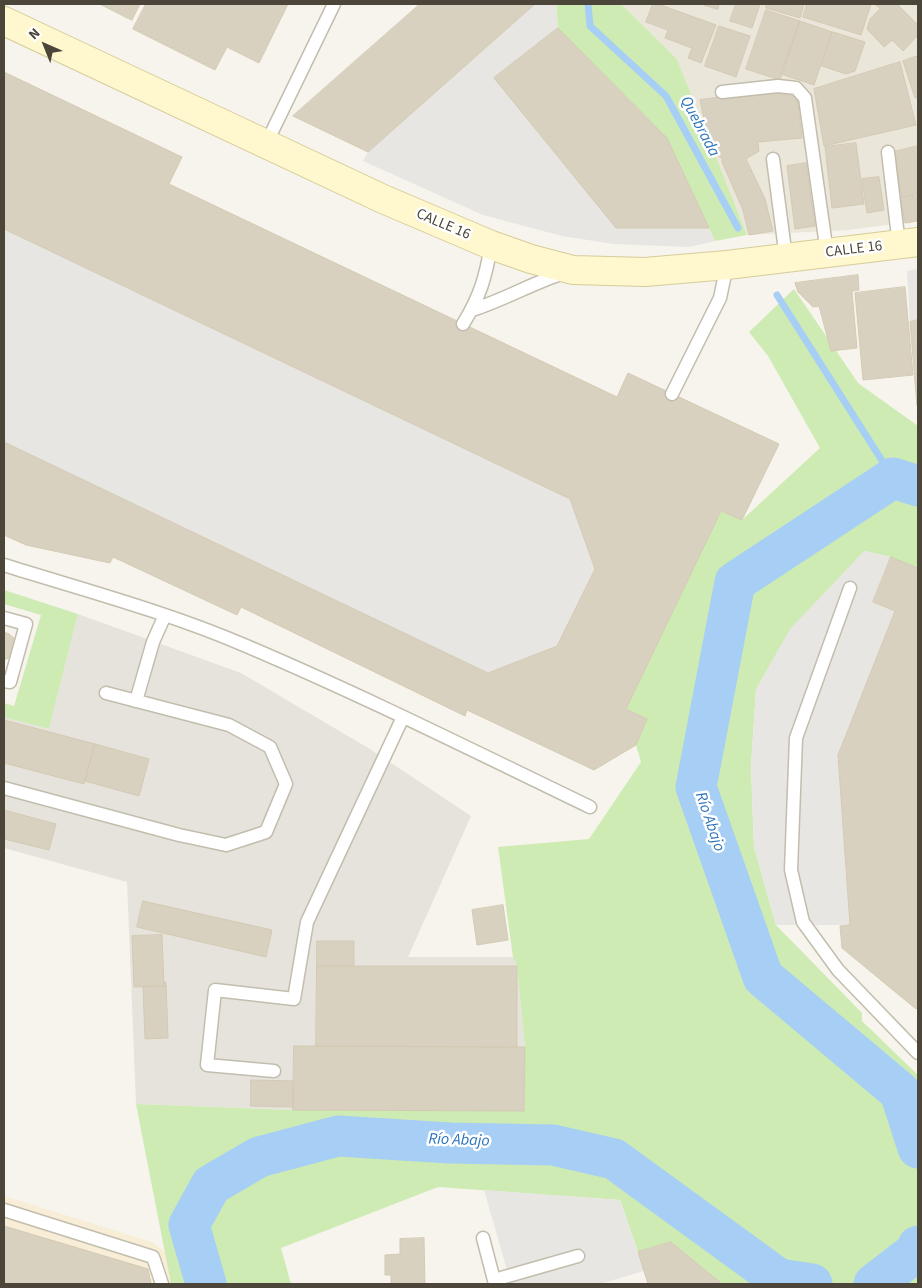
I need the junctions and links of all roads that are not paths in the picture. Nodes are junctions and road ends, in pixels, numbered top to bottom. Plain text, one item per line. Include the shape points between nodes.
1 (334, 4) edge
2 (4, 21) edge
3 (722, 92) dead end
4 (266, 144) junction
5 (888, 152) dead end
6 (773, 159) dead end
7 (909, 243) edge
8 (491, 245) junction
9 (827, 253) junction
10 (786, 258) junction
11 (727, 265) junction
12 (573, 270) junction
13 (472, 310) junction
14 (463, 324) dead end
15 (672, 394) dead end
16 (4, 565) edge
17 (850, 588) dead end
18 (165, 615) junction
19 (4, 618) edge
20 (4, 681) edge
21 (106, 693) dead end
22 (136, 701) junction
23 (403, 717) junction
24 (4, 788) edge
25 (590, 807) dead end
26 (918, 1053) edge
27 (274, 1072) dead end
28 (4, 1210) edge
29 (483, 1238) dead end
30 (578, 1256) dead end
31 (495, 1282) edge
32 (162, 1284) edge

1 - 4 lane
2 - 4 main road, CALLE 16
3 - 9 lane via 778,86 796,88 806,98
4 - 8 main road, CALLE 16
5 - 7 lane
6 - 10 lane
7 - 9 main road, CALLE 16
8 - 12 main road, CALLE 16
8 - 13 lane via 486,276
9 - 10 main road, CALLE 16
10 - 11 main road, CALLE 16
11 - 12 main road, CALLE 16 via 645,272
11 - 15 lane via 720,298
12 - 13 lane
13 - 14 lane
16 - 18 lane
17 - 26 lane via 796,738 791,870 803,922 838,970
18 - 22 lane via 153,642
18 - 23 lane via 243,644
19 - 20 lane via 26,624 10,682
21 - 22 lane
22 - 24 lane via 229,725 270,747 286,784 266,832 226,845
23 - 25 lane
23 - 27 lane via 308,922 294,999 215,990 206,1065
28 - 32 lane via 153,1257
29 - 31 lane
30 - 31 lane

